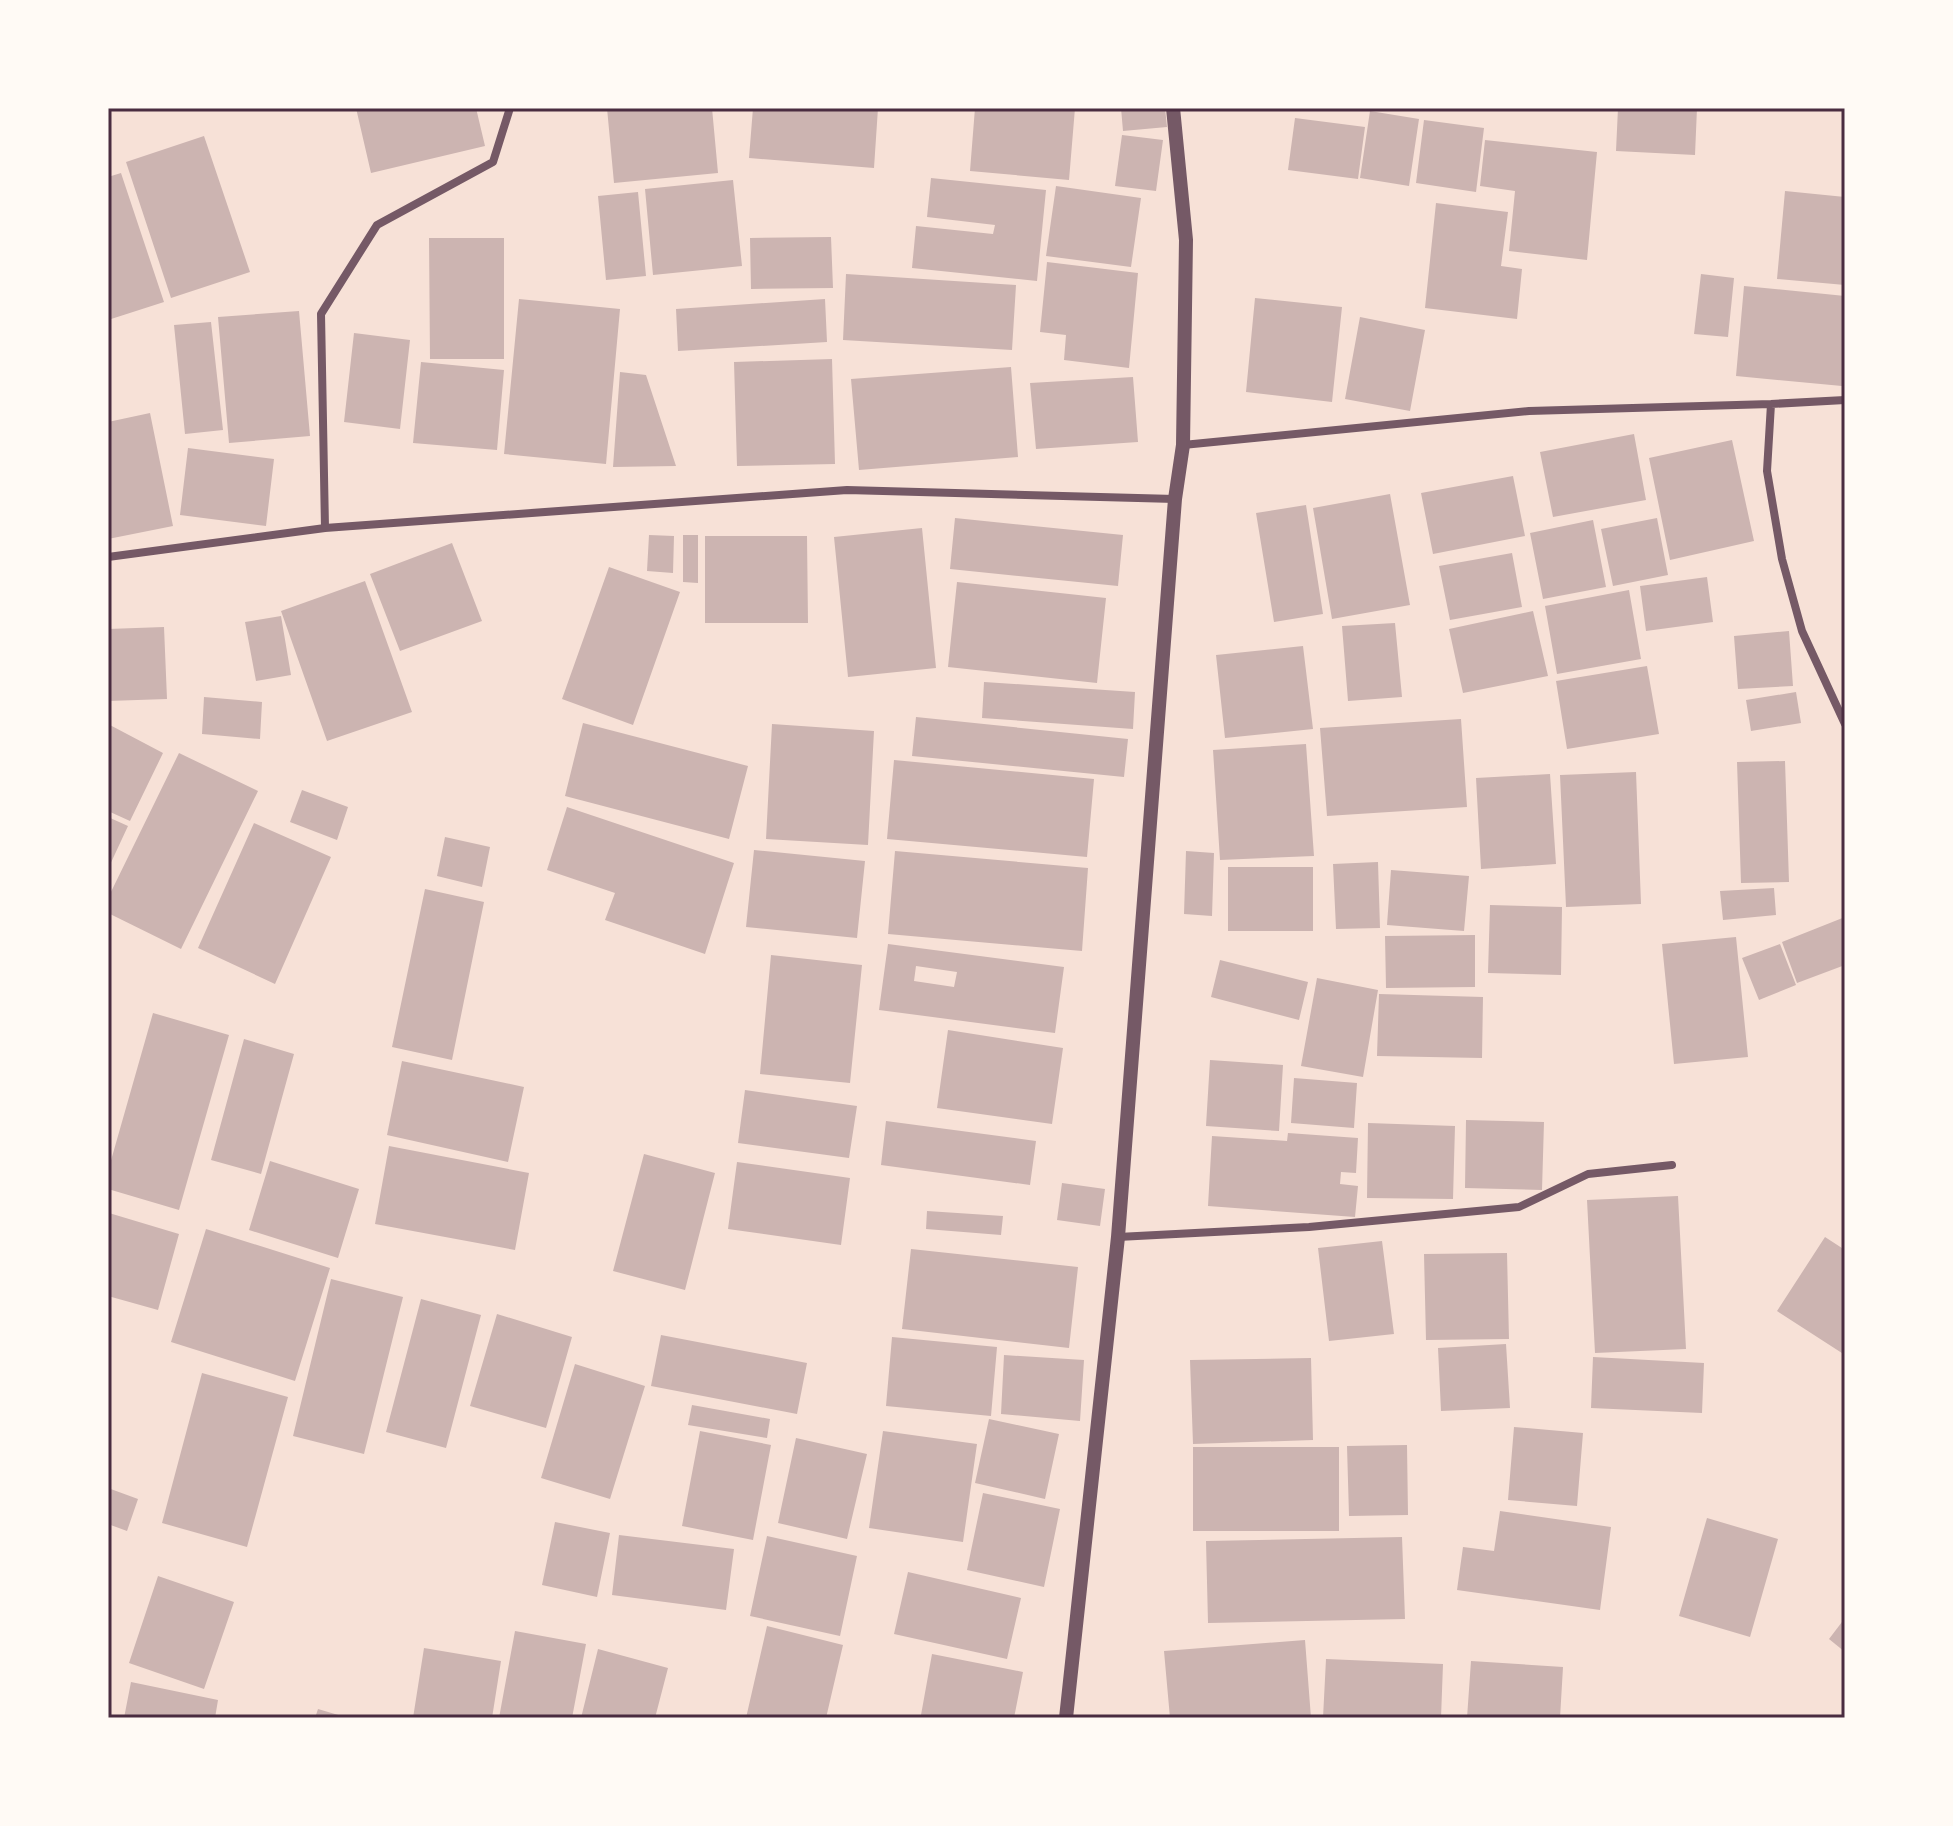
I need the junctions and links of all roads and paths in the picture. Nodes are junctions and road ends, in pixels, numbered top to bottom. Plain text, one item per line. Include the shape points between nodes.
1 (510, 108) edge
2 (1173, 108) edge
3 (1845, 400) edge
4 (1771, 404) junction
5 (1183, 445) junction
6 (1175, 499) junction
7 (325, 528) junction
8 (108, 557) edge
9 (1845, 724) edge
10 (1672, 1165) dead end
11 (1118, 1237) junction
12 (1066, 1718) edge

1 - 7 street via 493,162 377,225 321,314
2 - 5 street via 1186,240
3 - 4 street
4 - 5 street via 1529,411
4 - 9 street via 1767,471 1782,559 1802,631
5 - 6 street
6 - 7 street via 847,490
6 - 11 street
7 - 8 street
10 - 11 street via 1588,1174 1519,1207 1309,1227
11 - 12 street

